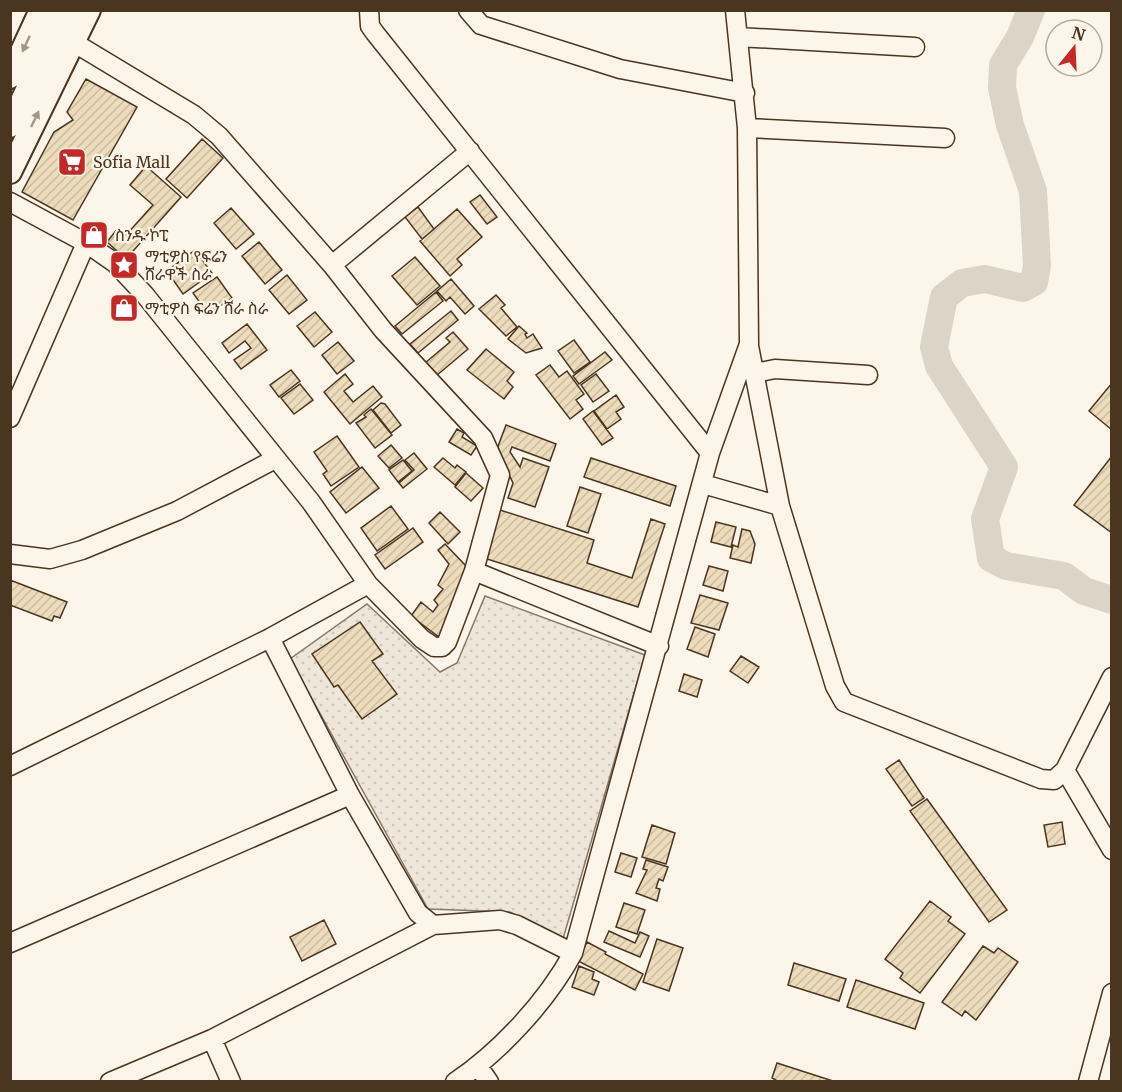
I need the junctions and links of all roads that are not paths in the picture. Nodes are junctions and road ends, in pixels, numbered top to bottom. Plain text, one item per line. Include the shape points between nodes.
1 (41, 10) edge
2 (65, 10) edge
3 (89, 10) edge
4 (369, 10) edge
5 (468, 10) edge
6 (735, 10) edge
7 (738, 37) junction
8 (73, 42) junction
9 (915, 47) dead end
10 (10, 77) edge
11 (745, 93) junction
12 (10, 126) edge
13 (747, 128) junction
14 (945, 138) dead end
15 (470, 151) junction
16 (10, 172) edge
17 (10, 202) edge
18 (86, 243) junction
19 (332, 265) junction
20 (749, 344) junction
21 (755, 372) junction
22 (868, 375) dead end
23 (10, 418) edge
24 (710, 453) junction
25 (275, 459) junction
26 (703, 484) junction
27 (780, 507) junction
28 (10, 554) edge
29 (474, 571) junction
30 (368, 584) junction
31 (270, 638) junction
32 (659, 646) junction
33 (1112, 677) edge
34 (10, 766) edge
35 (1065, 770) junction
36 (350, 795) junction
37 (1112, 850) edge
38 (434, 925) junction
39 (10, 943) edge
40 (573, 953) junction
41 (1112, 993) edge
42 (212, 1039) junction
43 (478, 1066) junction
44 (1091, 1081) edge
45 (110, 1082) edge
46 (231, 1082) edge
47 (455, 1082) edge
48 (489, 1082) edge

1 -> 10 main road
2 - 12 main road
3 - 8 main road
4 - 15 street via 370,26
5 - 11 street via 481,25 620,69
6 - 7 street
7 - 9 street
7 - 11 street
16 -> 8 main road
8 - 19 street via 194,115 219,136
11 - 13 street
13 - 14 street
13 - 20 street
15 - 19 street
15 - 24 street
17 - 18 street
18 - 23 street
18 - 25 street via 115,264 145,295
19 - 29 street via 383,330 483,438 493,455 500,475 498,488
20 - 21 street
20 - 24 street
21 - 22 street via 775,369
21 - 27 street
24 - 26 street
25 - 28 street via 177,511 82,550 50,559
25 - 30 street via 311,502
26 - 27 street
26 - 32 street
27 - 35 street via 835,686 844,702 1041,779 1054,780
29 - 30 street via 442,647 422,639
29 - 32 street
30 - 31 street
31 - 34 street
31 - 36 street
32 - 40 street
33 - 35 street
35 - 37 street
36 - 38 street via 401,887 418,913
36 - 39 street
38 - 40 street via 500,920
38 - 42 street
40 - 43 street via 543,999
41 - 44 street
42 - 45 street
42 - 46 street
43 - 47 street
43 - 48 street

